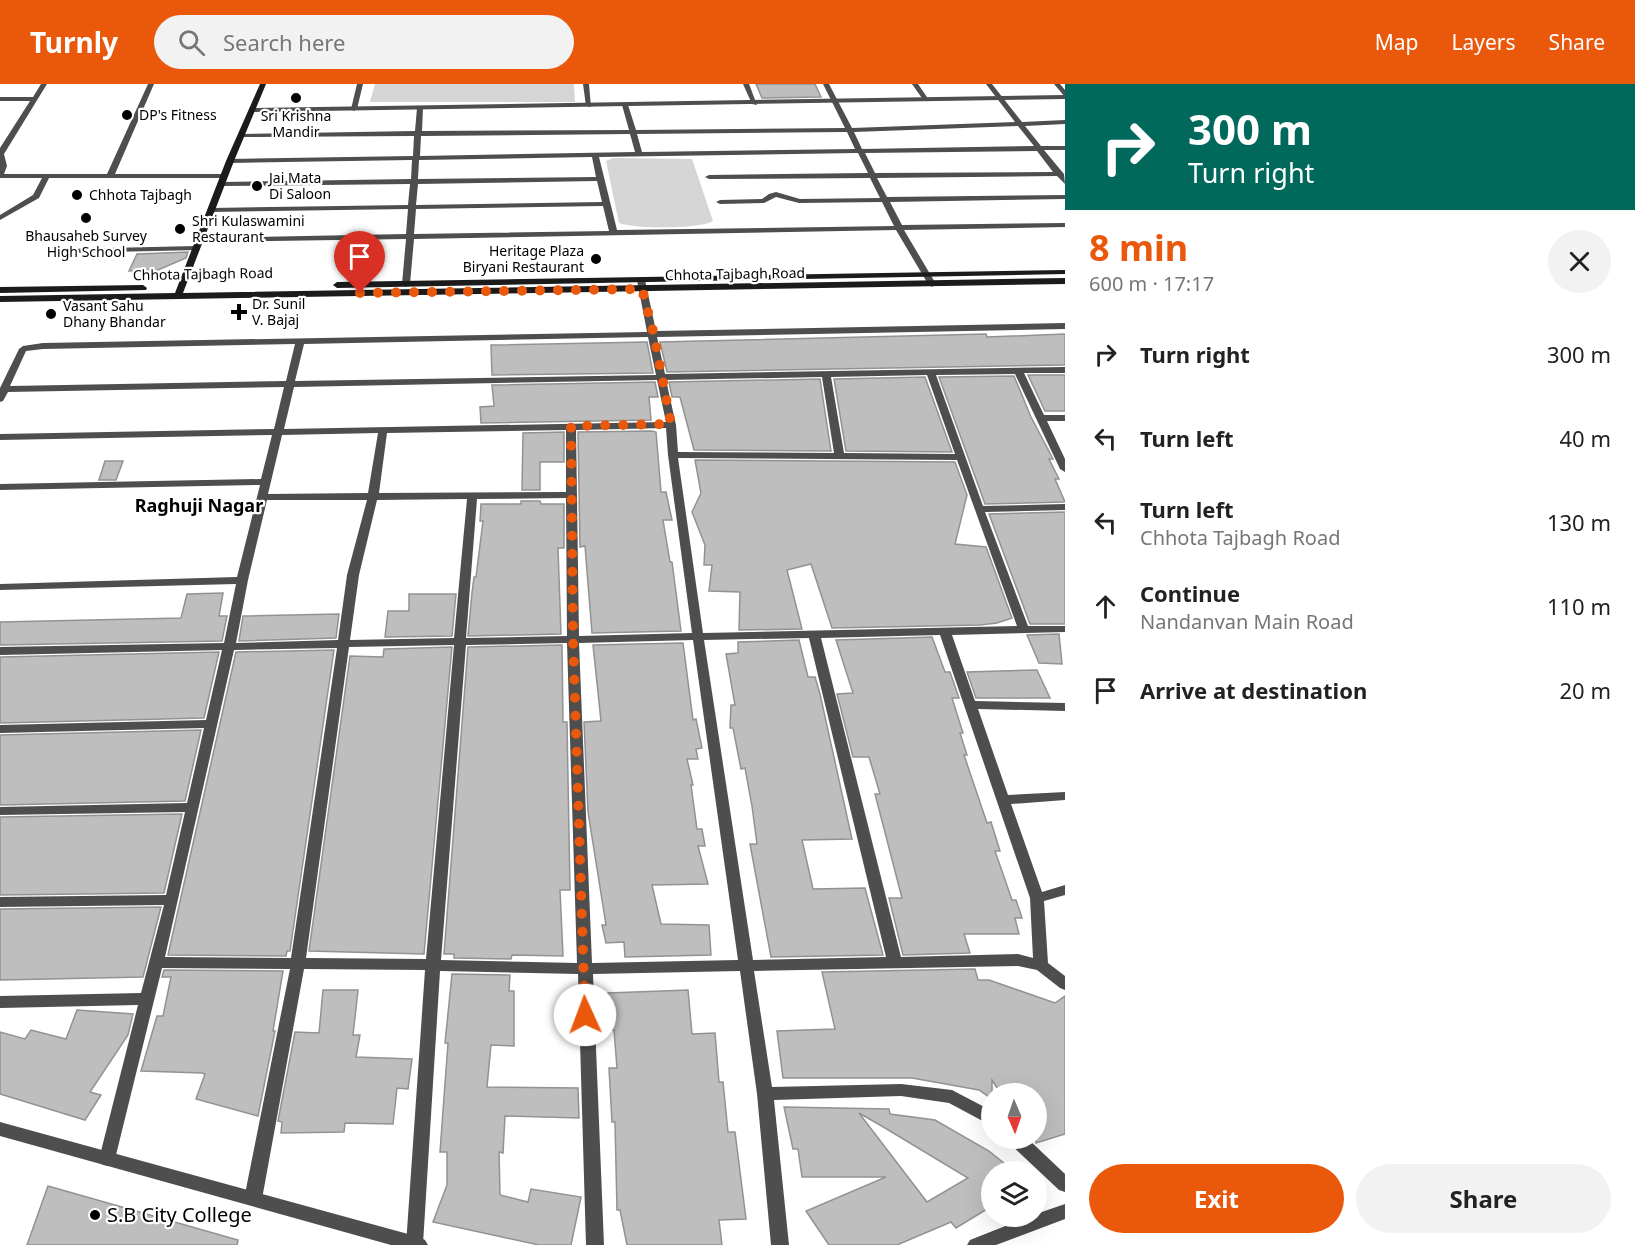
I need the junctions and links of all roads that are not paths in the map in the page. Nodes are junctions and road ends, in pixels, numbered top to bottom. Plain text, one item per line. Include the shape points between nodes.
1 (44, 84) edge
2 (151, 84) edge
3 (263, 84) edge
4 (360, 84) edge
5 (586, 84) edge
6 (746, 84) edge
7 (826, 84) edge
8 (915, 84) edge
9 (988, 84) edge
10 (1057, 84) edge
11 (1065, 96) edge
12 (0, 99) edge
13 (33, 99) junction
14 (926, 100) junction
15 (1000, 100) junction
16 (835, 103) junction
17 (755, 104) junction
18 (625, 105) junction
19 (589, 106) junction
20 (420, 108) junction
21 (354, 109) junction
22 (253, 110) junction
23 (1065, 122) edge
24 (1022, 124) junction
25 (850, 130) junction
26 (632, 132) junction
27 (417, 134) junction
28 (242, 135) junction
29 (1041, 148) junction
30 (1065, 148) edge
31 (861, 150) junction
32 (639, 154) junction
33 (595, 155) junction
34 (416, 157) junction
35 (230, 161) junction
36 (1060, 174) junction
37 (0, 176) edge
38 (47, 176) junction
39 (110, 176) junction
40 (873, 176) junction
41 (709, 177) dead end
42 (601, 179) junction
43 (223, 180) junction
44 (414, 181) junction
45 (1065, 182) edge
46 (1065, 197) edge
47 (885, 200) junction
48 (720, 202) dead end
49 (606, 204) junction
50 (412, 206) junction
51 (211, 210) junction
52 (0, 218) edge
53 (1065, 225) edge
54 (899, 228) junction
55 (613, 232) junction
56 (410, 235) junction
57 (198, 244) junction
58 (64, 251) dead end
59 (1065, 272) edge
60 (927, 274) junction
61 (1065, 281) edge
62 (642, 284) junction
63 (932, 284) junction
64 (406, 288) junction
65 (0, 290) edge
66 (180, 292) junction
67 (0, 299) edge
68 (1065, 326) edge
69 (654, 335) junction
70 (300, 342) junction
71 (0, 369) edge
72 (12, 369) junction
73 (1065, 370) edge
74 (1018, 371) junction
75 (931, 373) junction
76 (826, 374) junction
77 (661, 377) junction
78 (291, 384) junction
79 (2, 394) edge
80 (1042, 418) junction
81 (1065, 418) edge
82 (671, 424) junction
83 (571, 426) junction
84 (383, 430) junction
85 (280, 431) junction
86 (0, 437) edge
87 (673, 455) junction
88 (840, 457) junction
89 (962, 458) junction
90 (1065, 469) edge
91 (267, 482) junction
92 (0, 487) edge
93 (572, 495) junction
94 (264, 496) junction
95 (373, 496) junction
96 (472, 496) junction
97 (1065, 507) edge
98 (980, 509) junction
99 (242, 580) junction
100 (0, 586) edge
101 (1065, 629) edge
102 (1024, 630) junction
103 (945, 632) junction
104 (814, 634) junction
105 (698, 636) junction
106 (573, 638) junction
107 (461, 643) junction
108 (344, 645) junction
109 (229, 647) junction
110 (0, 651) edge
111 (971, 705) junction
112 (1065, 707) edge
113 (211, 724) junction
114 (0, 729) edge
115 (1065, 796) edge
116 (1003, 800) junction
117 (193, 807) junction
118 (0, 811) edge
119 (1065, 890) edge
120 (1037, 898) junction
121 (172, 900) junction
122 (0, 902) edge
123 (155, 962) junction
124 (895, 963) junction
125 (298, 964) junction
126 (746, 964) junction
127 (433, 965) junction
128 (1041, 965) junction
129 (583, 969) junction
130 (1065, 984) edge
131 (146, 999) junction
132 (0, 1002) edge
133 (765, 1094) junction
134 (981, 1113) edge
135 (0, 1129) edge
136 (1027, 1149) edge
137 (107, 1159) junction
138 (1065, 1185) edge
139 (253, 1199) junction
140 (1065, 1211) edge
141 (417, 1244) edge
142 (595, 1245) edge
143 (780, 1245) edge
144 (976, 1245) edge

1 - 13 street
2 - 39 street
3 - 22 main road
4 - 21 street
5 - 19 street
6 - 17 street
7 - 16 street
8 - 14 street
9 - 15 street
10 - 11 street
11 - 15 street
12 - 13 street
13 - 37 street via 0,154
14 - 15 street
14 - 16 street
15 - 24 street
16 - 17 street
16 - 25 street
17 - 18 street
18 - 19 street
18 - 26 street
19 - 20 street
20 - 21 street
20 - 27 street
21 - 22 street
22 - 28 main road
23 - 24 street
24 - 25 street
24 - 29 street
25 - 26 street
25 - 31 street
26 - 27 street
26 - 32 street
27 - 28 street
27 - 34 street
28 - 35 main road
29 - 30 street
29 - 31 street
29 - 36 street
31 - 32 street
31 - 40 street
32 - 33 street
33 - 34 street
33 - 42 street
34 - 35 street
34 - 44 street
35 - 43 main road
36 - 40 street
36 - 45 street
37 - 38 street
38 - 39 street
38 - 52 street via 36,196
39 - 43 street
40 - 41 street
40 - 47 street
42 - 44 street
42 - 49 street
43 - 44 street
43 - 51 main road
44 - 50 street
46 - 47 street
47 - 48 street via 799,201 780,195 768,196 764,201
47 - 54 street
49 - 50 street
49 - 55 street
50 - 51 street
50 - 56 street
51 - 57 main road
53 - 54 street
54 - 55 street
54 - 60 street
55 - 56 street
56 - 57 street
56 - 64 street
57 - 58 street
57 - 66 main road
59 - 60 main road
60 - 62 main road
60 - 63 street
61 - 63 main road, Chhota Tajbagh Road
62 - 63 main road, Chhota Tajbagh Road
62 - 64 main road, Chhota Tajbagh Road
62 - 69 street
64 - 66 main road, Chhota Tajbagh Road
65 - 66 main road, Chhota Tajbagh Road
66 - 67 main road
68 - 69 street
69 - 70 street
69 - 77 street
70 - 72 street via 32,346 23,349
70 - 78 street
71 - 72 street
72 - 79 street
73 - 74 street
74 - 75 street
74 - 80 street
75 - 76 street
75 - 89 street
76 - 77 street
76 - 88 street
77 - 78 street
77 - 82 street
78 - 79 street
78 - 85 street
80 - 81 street
80 - 90 street
82 - 83 street
82 - 87 street
83 - 84 street
83 - 93 street
84 - 85 street
84 - 95 street
85 - 86 street
85 - 91 street
87 - 88 street
87 - 105 street
88 - 89 street
89 - 98 street
91 - 92 street
91 - 94 street
93 - 96 street
93 - 106 street
94 - 95 street
94 - 99 street
95 - 96 street
95 - 108 street via 353,575
96 - 107 street
97 - 98 street
98 - 102 street
99 - 100 street
99 - 109 street
101 - 102 street
102 - 103 street
103 - 104 street
103 - 111 street
104 - 105 street
104 - 124 street
105 - 106 street
105 - 126 street
106 - 107 street
106 - 129 street
107 - 108 street
107 - 127 street
108 - 109 street
108 - 125 street
109 - 110 street
109 - 113 street
111 - 112 street
111 - 116 street
113 - 114 street
113 - 117 street
115 - 116 street
116 - 120 street
117 - 118 street
117 - 121 street
119 - 120 street
120 - 128 street
121 - 122 street
121 - 123 street
123 - 125 street
123 - 131 street
124 - 126 street
124 - 128 street via 1018,960
125 - 127 street
125 - 139 street
126 - 129 street
126 - 133 street
127 - 129 street
127 - 141 street
128 - 130 street
129 - 142 street
131 - 132 street
131 - 137 street
133 - 134 street via 901,1090 952,1097
133 - 143 street
135 - 137 street
136 - 138 street
137 - 139 street
139 - 141 street
140 - 144 street

